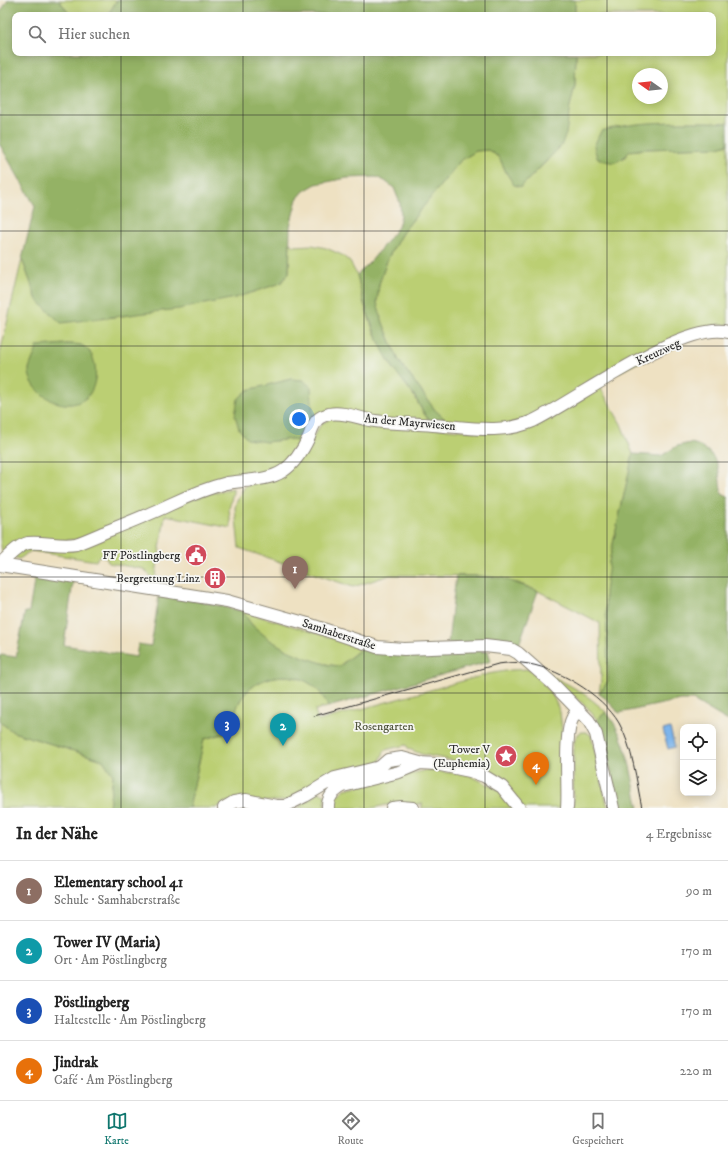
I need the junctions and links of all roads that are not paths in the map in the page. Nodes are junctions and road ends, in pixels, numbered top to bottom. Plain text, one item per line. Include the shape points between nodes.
1 (726, 332) edge
2 (596, 384) joint
3 (0, 564) edge
4 (579, 710) junction
5 (420, 763) junction
6 (224, 808) edge
7 (328, 808) edge
8 (392, 808) edge
9 (413, 808) edge
10 (519, 808) edge
11 (567, 808) edge
12 (612, 808) edge

1 - 2 street, Kreuzweg via 712,332 675,343
2 - 3 street, An der Mayrwiesen via 532,421 503,429 386,422 339,413 327,414 317,419 298,457 278,473 199,492 81,542 69,545 27,544
3 - 4 street, Samhaberstraße via 227,601 377,647 404,649 495,646 511,649 543,674
4 - 11 street via 570,724 568,740
4 - 12 street, Samhaberstraße via 596,734
5 - 6 street via 402,758 388,760 380,767 335,778 286,806 246,800 234,802
5 - 7 street via 399,772 343,786 331,796
5 - 10 street via 456,768 484,776 502,788
8 - 9 street

